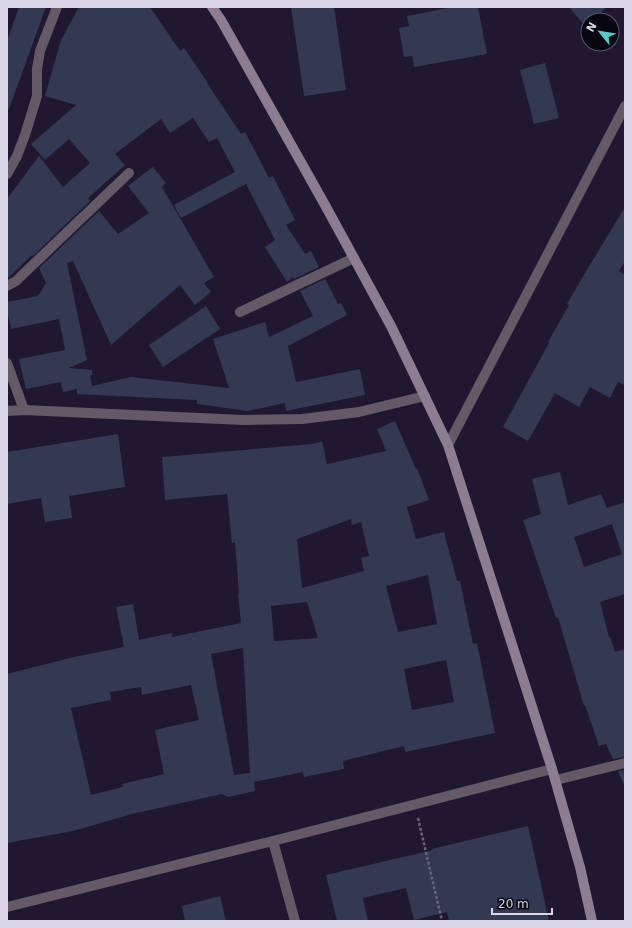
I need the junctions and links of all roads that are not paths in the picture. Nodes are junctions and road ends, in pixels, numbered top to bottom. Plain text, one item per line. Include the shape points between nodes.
1 (57, 7) edge
2 (212, 7) edge
3 (625, 106) edge
4 (129, 173) dead end
5 (7, 174) edge
6 (354, 258) junction
7 (7, 286) edge
8 (240, 312) dead end
9 (7, 363) edge
10 (425, 396) junction
11 (24, 410) junction
12 (7, 411) edge
13 (448, 445) junction
14 (625, 763) edge
15 (552, 769) junction
16 (556, 780) junction
17 (273, 841) junction
18 (7, 907) edge
19 (295, 921) edge
20 (592, 921) edge

1 - 5 street via 40,51 37,96 17,156
2 - 6 street
3 - 13 street
4 - 7 street via 16,281
6 - 8 street
6 - 10 street
9 - 11 street
10 - 11 street via 359,412 302,419 243,420
10 - 13 street
11 - 12 street
13 - 15 street
14 - 16 street
15 - 16 street
15 - 17 street
16 - 20 street
17 - 18 street
17 - 19 street

